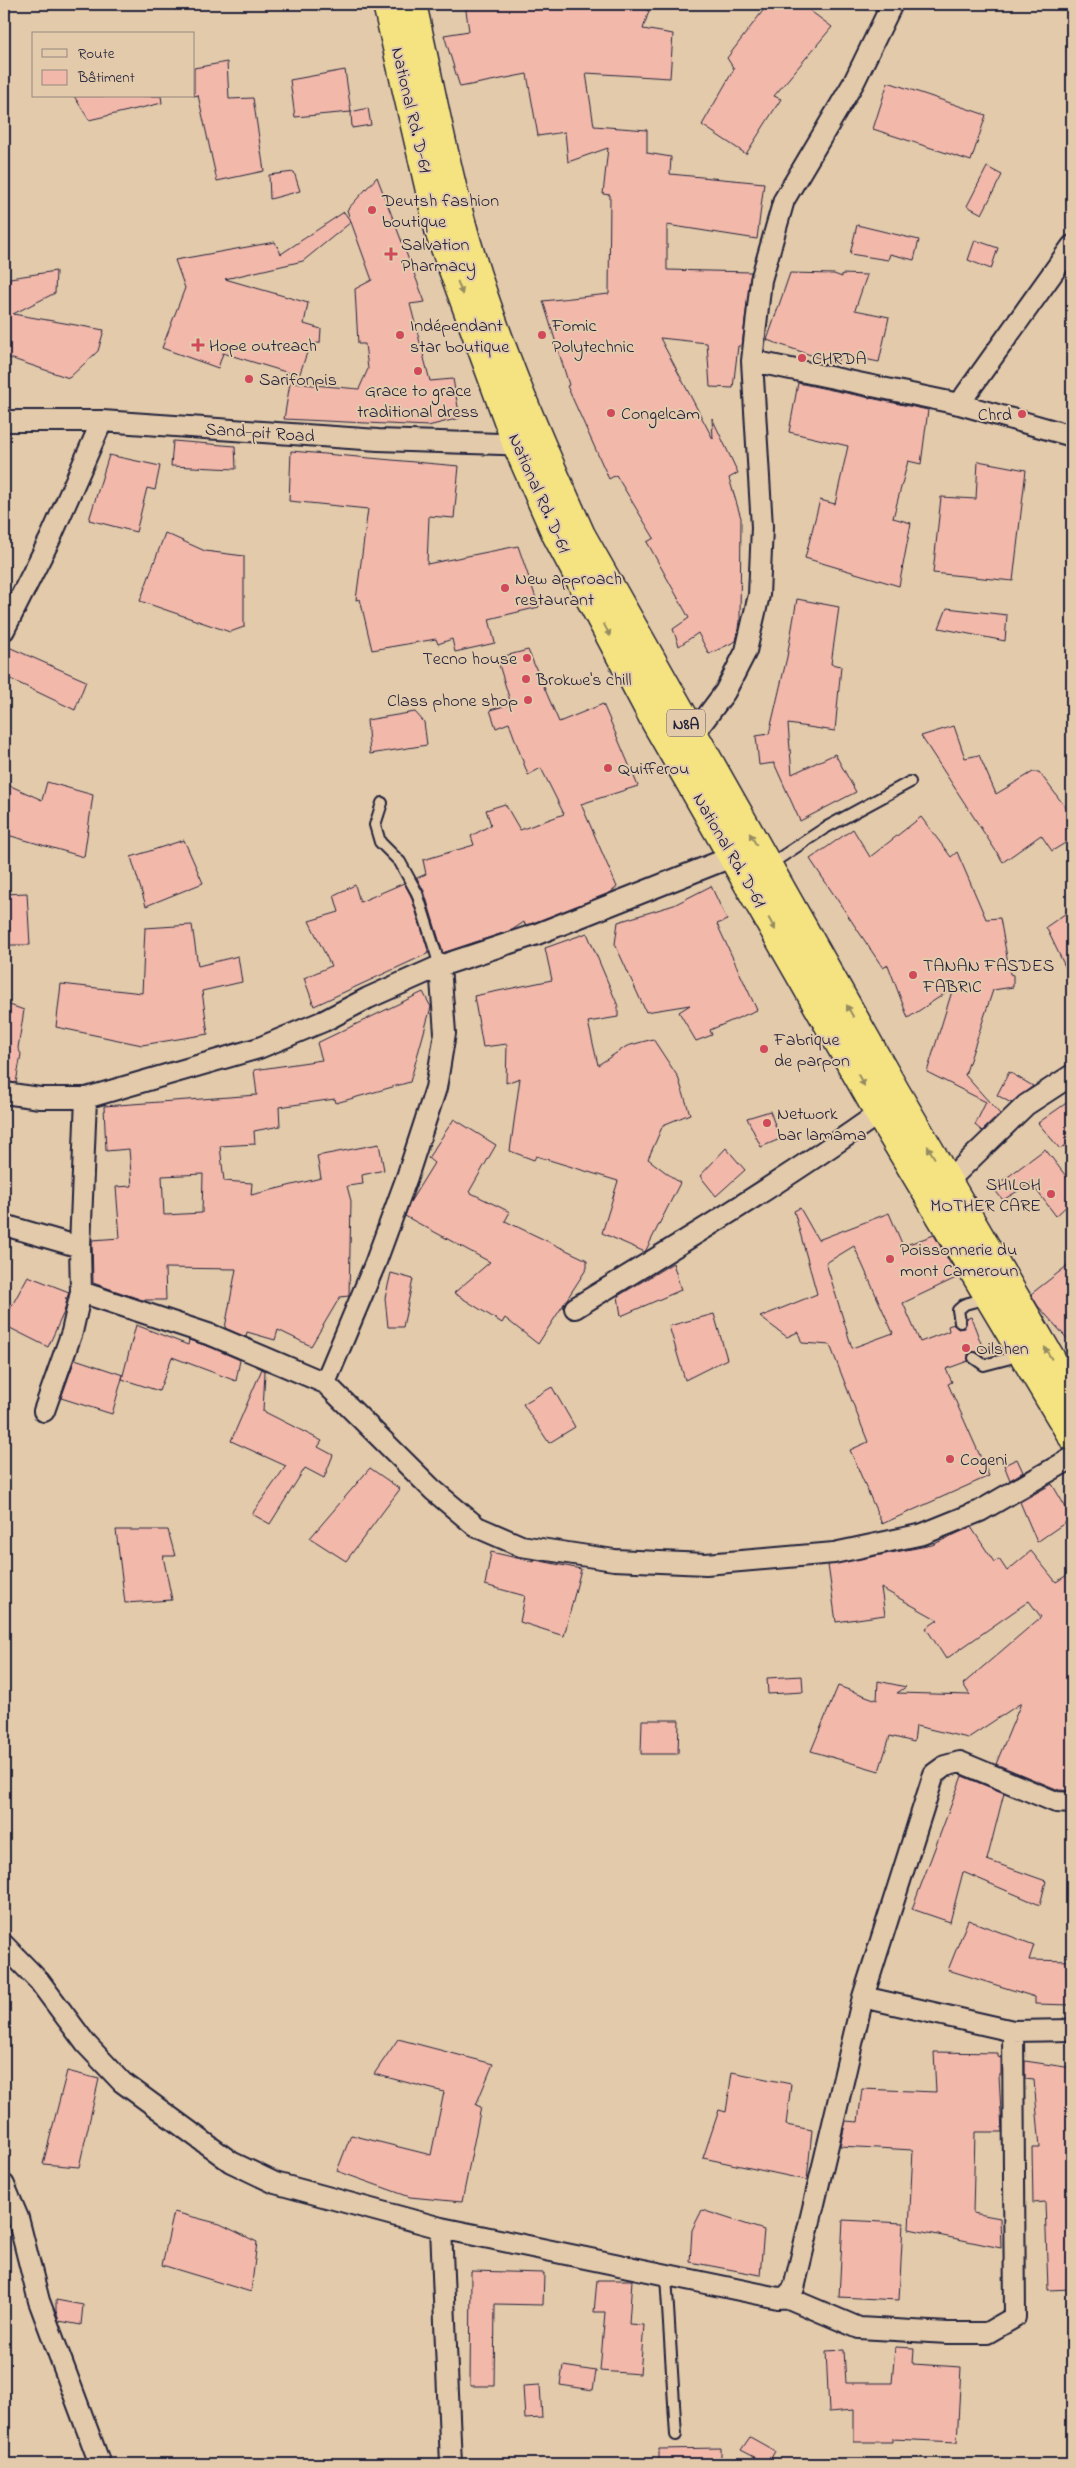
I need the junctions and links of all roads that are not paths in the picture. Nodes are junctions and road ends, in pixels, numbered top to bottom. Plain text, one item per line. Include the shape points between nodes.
1 (387, 4) edge
2 (412, 4) edge
3 (892, 4) edge
4 (1072, 246) edge
5 (752, 361) junction
6 (959, 404) junction
7 (4, 421) edge
8 (102, 421) junction
9 (1072, 436) edge
10 (529, 445) junction
11 (4, 630) edge
12 (692, 734) junction
13 (910, 782) dead end
14 (382, 803) dead end
15 (734, 856) junction
16 (768, 865) junction
17 (440, 966) junction
18 (1072, 1075) edge
19 (4, 1092) edge
20 (86, 1098) junction
21 (879, 1113) junction
22 (948, 1181) junction
23 (4, 1225) edge
24 (80, 1248) junction
25 (81, 1292) junction
26 (991, 1297) junction
27 (575, 1308) dead end
28 (960, 1322) dead end
29 (1025, 1354) junction
30 (974, 1358) dead end
31 (325, 1383) junction
32 (1072, 1395) edge
33 (44, 1411) dead end
34 (1072, 1436) edge
35 (1072, 1458) edge
36 (1072, 1803) edge
37 (4, 1945) edge
38 (863, 1996) junction
39 (1072, 2030) edge
40 (1013, 2031) junction
41 (4, 2185) edge
42 (441, 2228) junction
43 (666, 2276) junction
44 (786, 2297) junction
45 (676, 2435) dead end
46 (100, 2464) edge
47 (451, 2464) edge

1 -> 10 highway, National Rd. D-61 / N8A via 440,234
2 - 10 highway, National Rd. D-61 / N8A via 460,218
3 - 5 street via 854,82 784,200 761,280
4 - 6 street
5 - 6 street
5 - 12 street via 762,527 759,595 746,651 725,692
6 - 9 street
7 - 8 street, Sand-pit Road
8 - 10 street, Sand-pit Road via 378,440
8 - 11 street via 50,539
10 - 12 highway, National Rd. D-61 / N8A
10 -> 15 highway, National Rd. D-61 / N8A via 557,536 655,721
16 -> 12 highway, National Rd. D-61 / N8A
13 - 16 lane via 825,828
14 - 17 lane via 375,825 380,842 400,862 417,893
15 - 17 street via 546,930
15 -> 21 highway, National Rd. D-61 / N8A
22 -> 16 highway, National Rd. D-61 / N8A
17 - 20 street via 259,1048
17 - 31 street via 444,1033 436,1088 375,1264
18 - 22 street via 1026,1105
19 - 20 street via 40,1098
20 - 24 street
21 - 26 highway, National Rd. D-61 / N8A
21 - 27 street via 818,1157
32 -> 22 highway, National Rd. D-61 / N8A
23 - 24 street
24 - 25 street
25 - 31 street via 214,1336
25 - 33 street via 72,1332
26 - 28 lane via 965,1304 958,1310
26 - 29 highway, National Rd. D-61 / N8A
29 - 30 lane via 984,1365
29 - 34 highway, National Rd. D-61 / N8A
31 - 35 street via 434,1490 478,1528 521,1546 614,1560 706,1564 834,1554 923,1534 980,1511
36 - 38 street via 1056,1802 960,1762 945,1766 934,1774
37 - 42 street via 39,1981 86,2044 122,2082 231,2162 275,2183
38 - 40 street
38 - 44 street via 794,2288
39 - 40 street
40 - 44 street via 1014,2317 987,2333 859,2328
41 - 46 street via 18,2218 39,2301
42 - 43 street
42 - 47 street
43 - 44 street
43 - 45 lane

